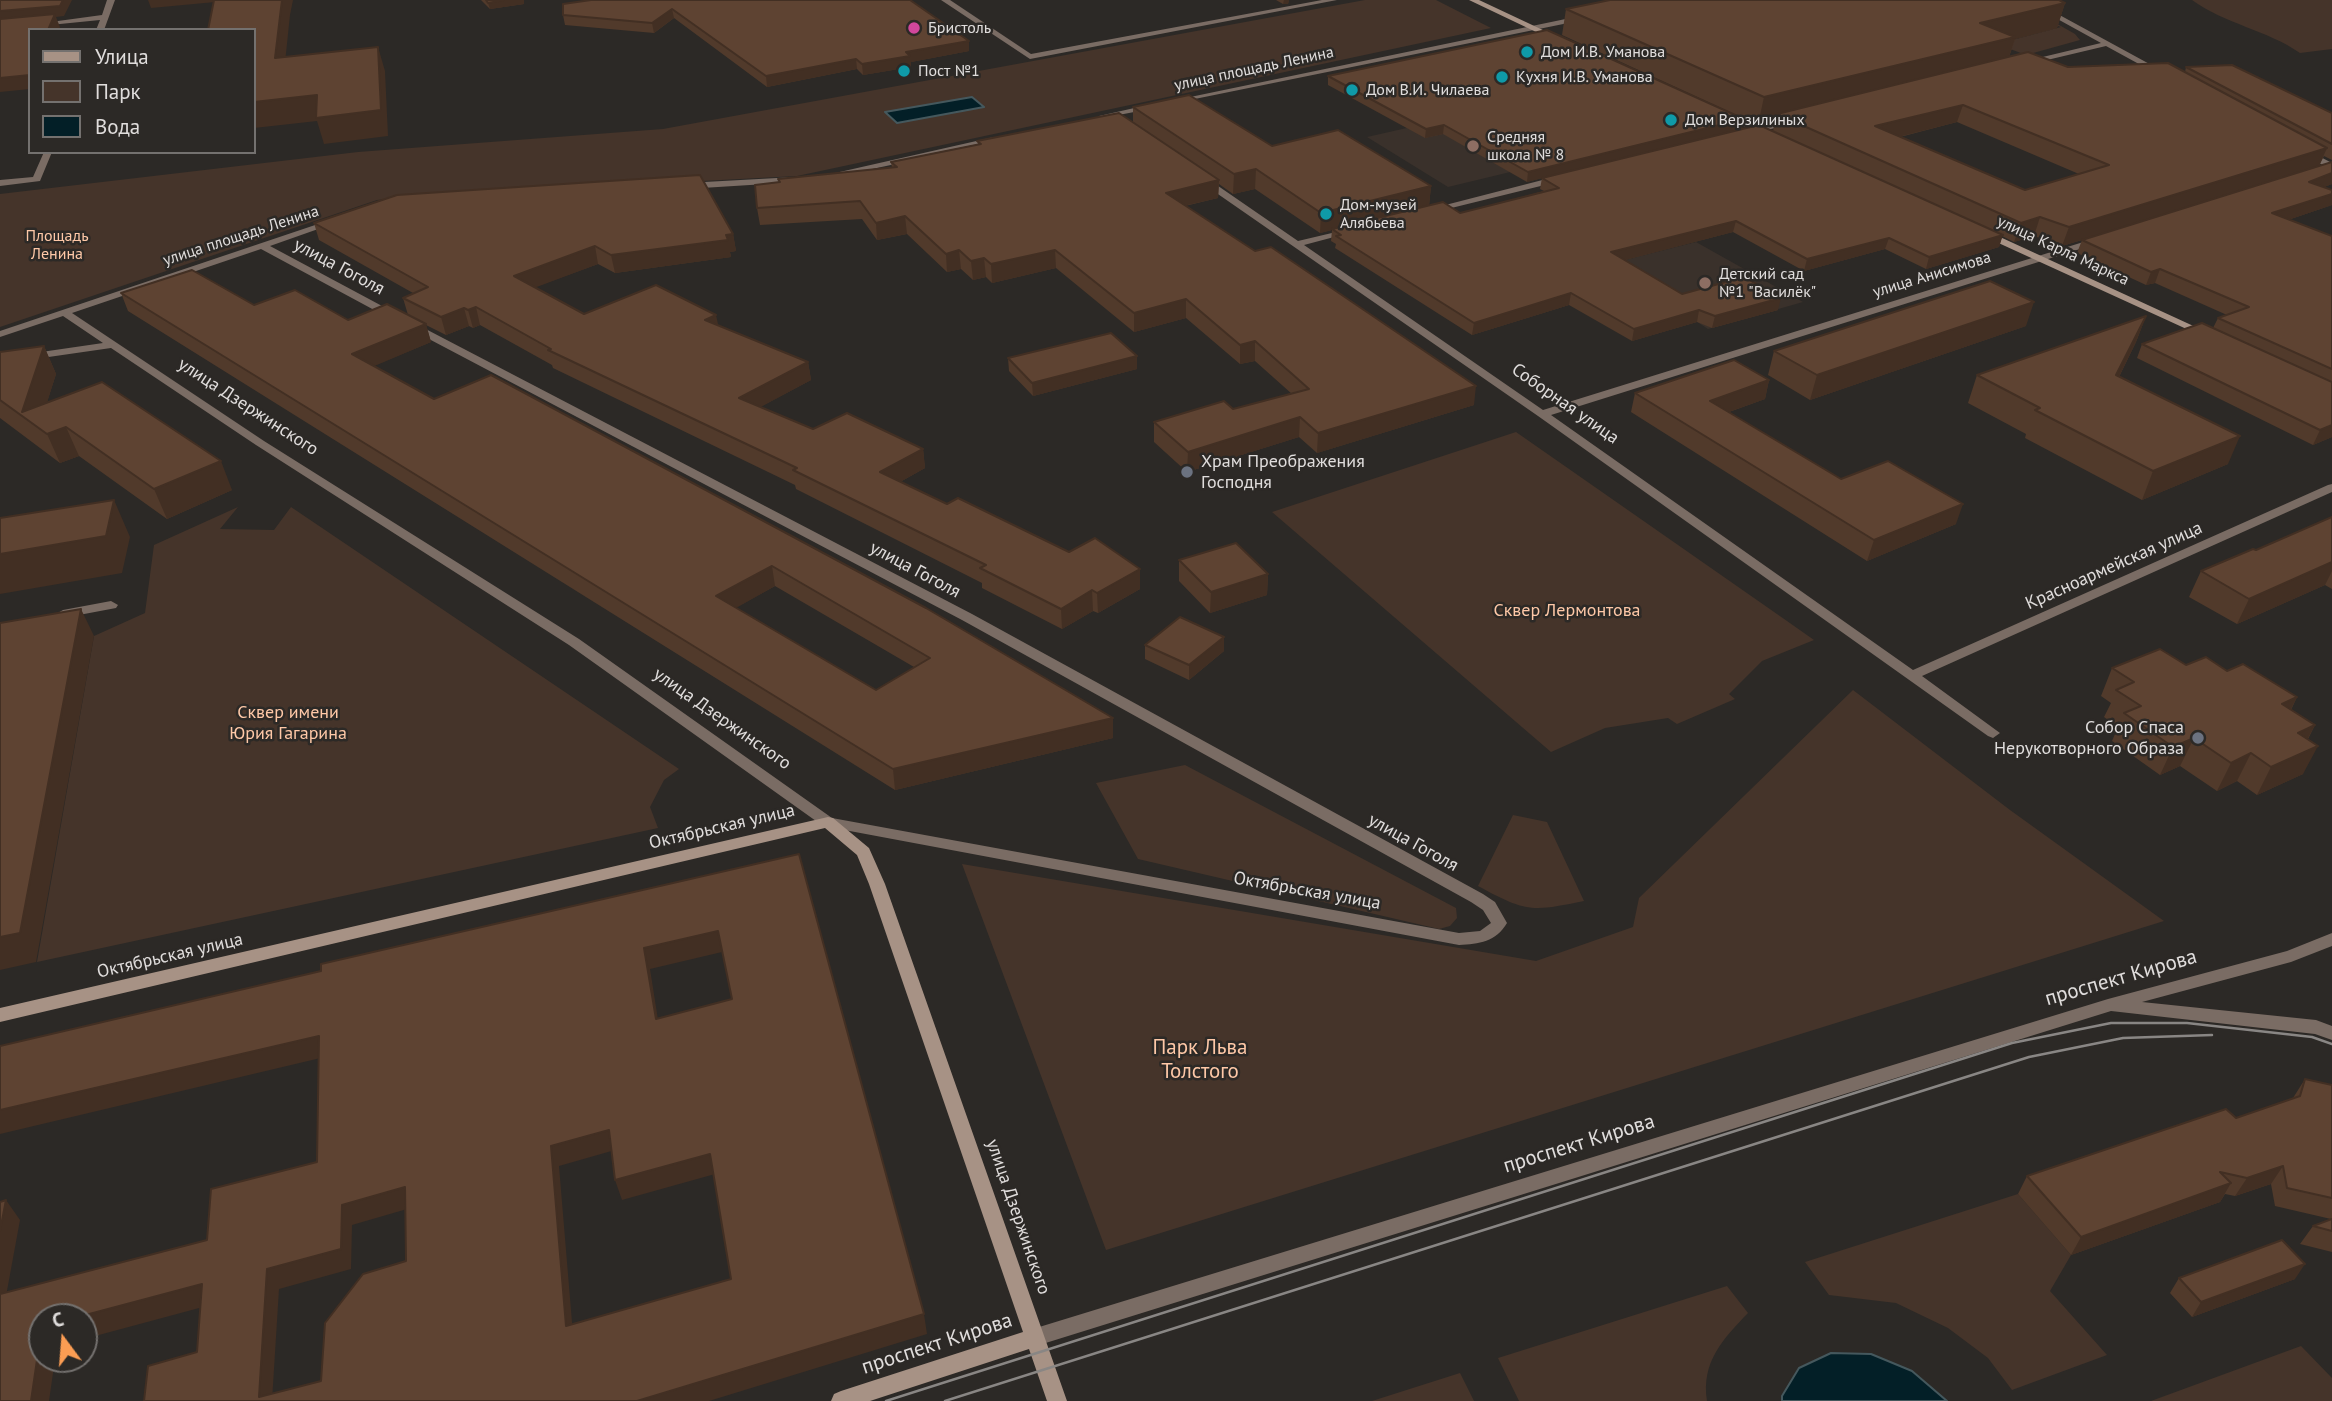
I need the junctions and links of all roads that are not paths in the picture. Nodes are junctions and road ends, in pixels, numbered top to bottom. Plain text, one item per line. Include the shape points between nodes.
1 (111, 0) edge
2 (945, 0) edge
3 (1333, 0) edge
4 (1474, 0) edge
5 (2027, 0) edge
6 (1588, 16) edge
7 (105, 17) junction
8 (26, 25) edge
9 (1532, 27) junction
10 (101, 28) edge
11 (2109, 43) junction
12 (1569, 44) edge
13 (2024, 64) edge
14 (2167, 76) edge
15 (1713, 109) edge
16 (1108, 115) junction
17 (1095, 118) edge
18 (1800, 119) edge
19 (1124, 126) edge
20 (1758, 129) junction
21 (1733, 135) edge
22 (1001, 138) edge
23 (1783, 141) edge
24 (2297, 148) edge
25 (47, 154) edge
26 (2329, 169) edge
27 (1194, 173) edge
28 (1562, 178) edge
29 (0, 183) edge
30 (675, 187) edge
31 (1426, 211) edge
32 (345, 218) edge
33 (1359, 228) edge
34 (1978, 229) edge
35 (2105, 238) edge
36 (1298, 244) junction
37 (262, 246) junction
38 (2040, 258) junction
39 (64, 312) junction
40 (0, 334) edge
41 (2214, 338) edge
42 (112, 345) junction
43 (0, 361) edge
44 (1542, 414) junction
45 (2332, 488) edge
46 (111, 606) dead end
47 (50, 616) edge
48 (1911, 676) junction
49 (1993, 733) dead end
50 (828, 822) junction
51 (1459, 939) joint
52 (2332, 939) edge
53 (2108, 1006) junction
54 (0, 1015) edge
55 (2332, 1032) edge
56 (1036, 1337) junction
57 (841, 1401) edge
58 (1056, 1401) edge

1 - 7 street
2 - 3 street via 1030,57
4 - 9 main road
5 - 11 street
6 - 9 street, улица площадь Ленина
7 - 8 street
7 - 10 street
9 - 12 main road
9 - 16 street, улица площадь Ленина
11 - 13 street
11 - 14 street
15 - 20 main road
16 - 17 street, улица площадь Ленина
16 - 19 street
18 - 20 street
20 - 21 street
20 - 23 main road
22 - 30 street via 810,180
24 - 26 street
25 - 29 street via 37,179
27 - 36 street, Соборная улица
28 - 31 street
32 - 37 street, улица площадь Ленина
33 - 36 street
34 - 38 main road, улица Карла Маркса
35 - 38 street, улица Анисимова
36 - 44 street, Соборная улица
37 - 39 street, улица площадь Ленина
37 - 51 street, улица Гоголя via 967,617 1489,906 1499,923 1496,929
38 - 41 main road, улица Карла Маркса
38 - 44 street, улица Анисимова
39 - 40 street, улица площадь Ленина
39 - 42 street, улица Дзержинского
42 - 43 street
42 - 50 street, улица Дзержинского via 574,642
44 - 48 street, Соборная улица
45 - 48 street, Красноармейская улица
46 - 47 street
48 - 49 street, Соборная улица
50 - 51 street, Октябрьская улица
50 - 54 main road, Октябрьская улица
50 - 56 main road, улица Дзержинского via 864,852 877,884
52 - 53 street, проспект Кирова via 2291,956
53 - 55 street
53 - 56 street, проспект Кирова
56 - 57 main road, проспект Кирова
56 - 58 main road, улица Дзержинского

